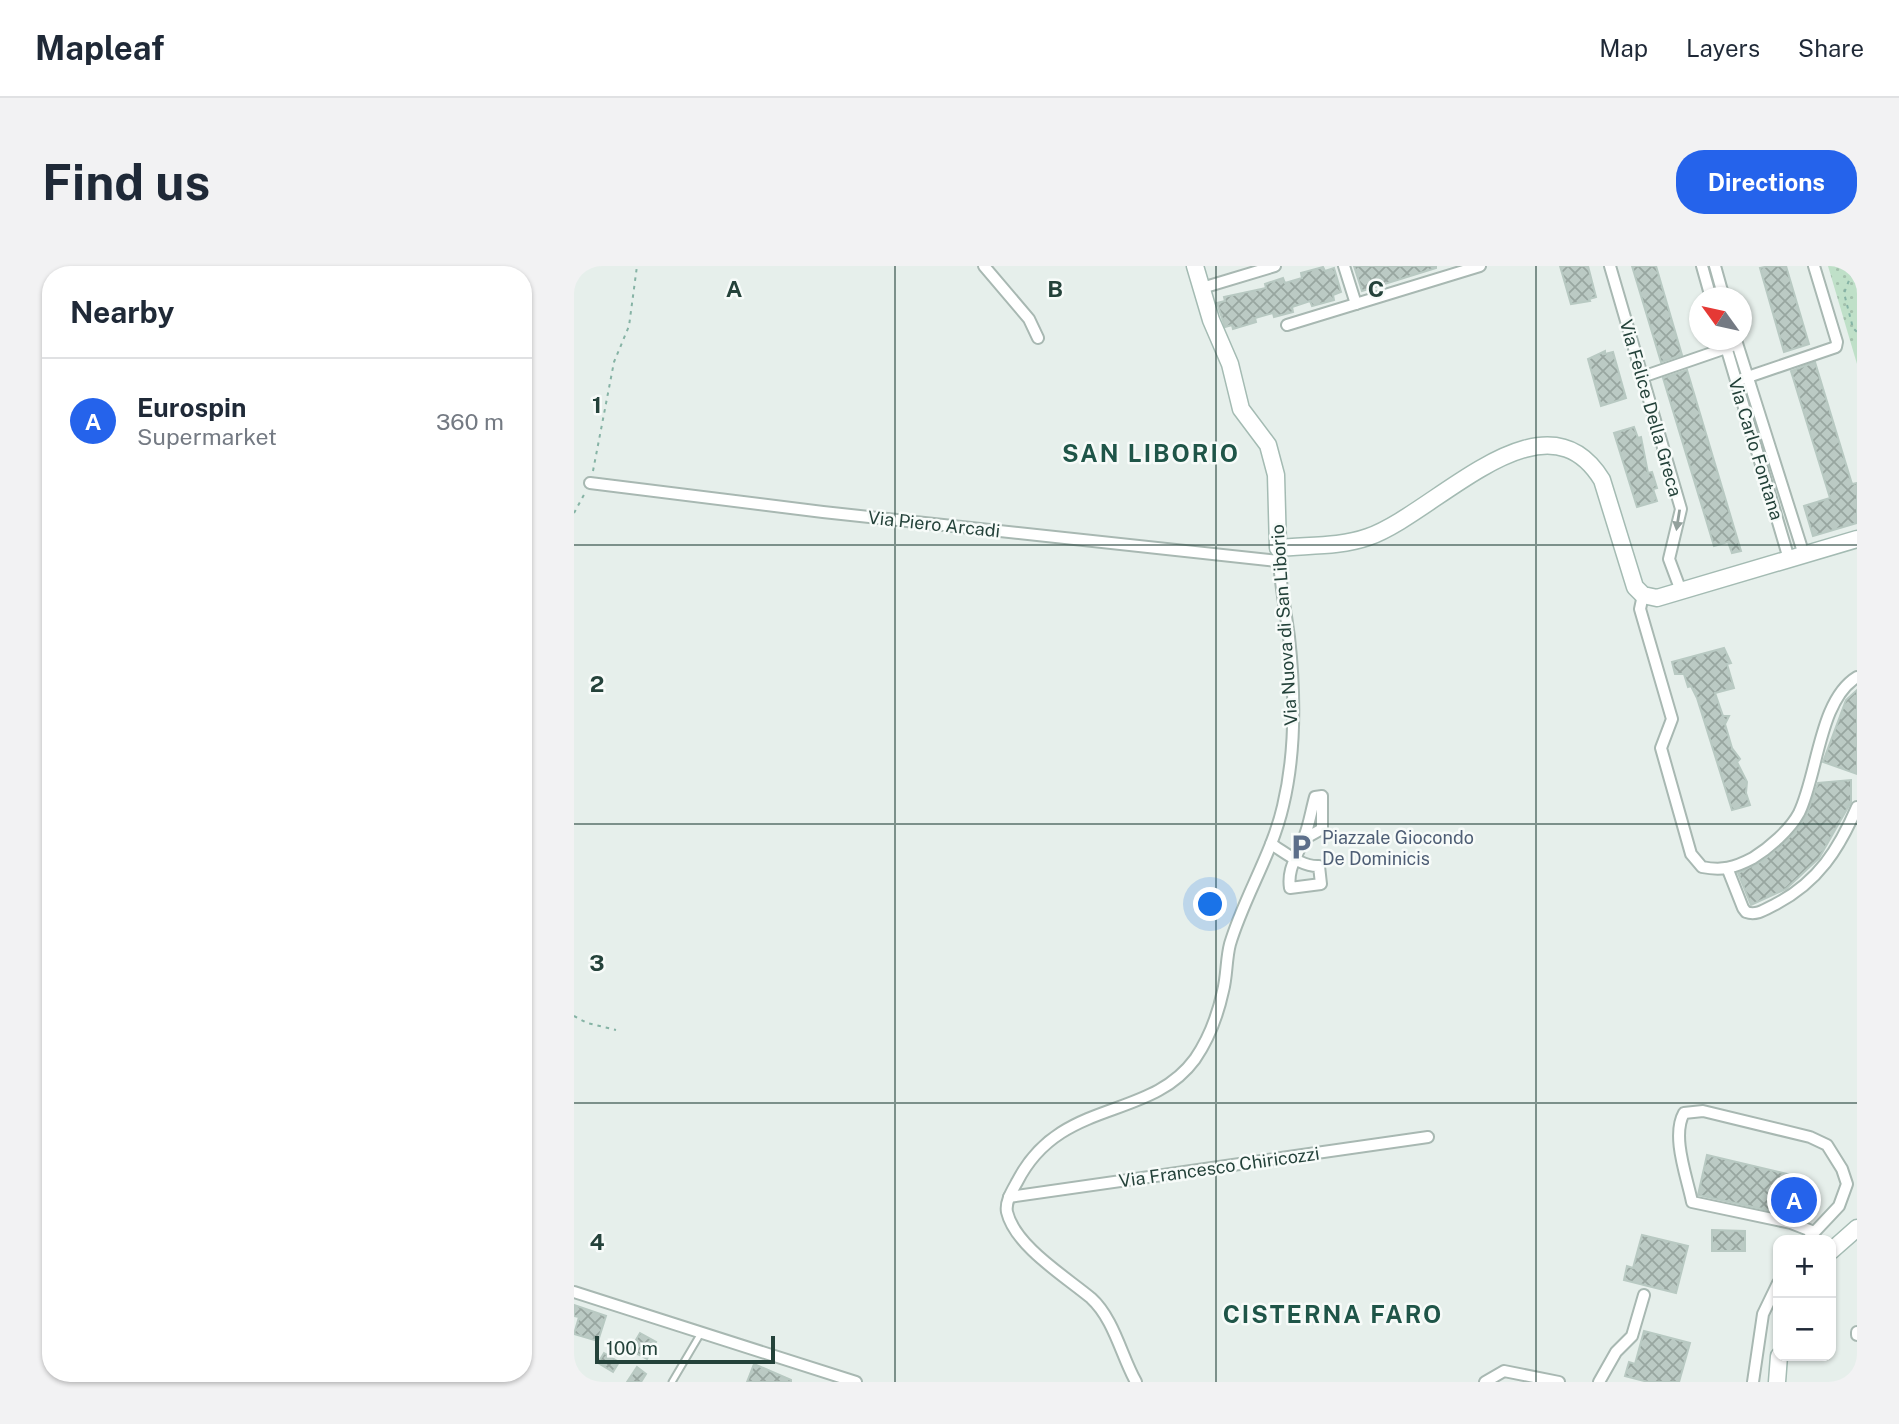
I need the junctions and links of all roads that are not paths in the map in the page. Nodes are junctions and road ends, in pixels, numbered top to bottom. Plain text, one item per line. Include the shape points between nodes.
1 (984, 266) edge
2 (1195, 266) edge
3 (1344, 266) edge
4 (1480, 266) edge
5 (1610, 266) edge
6 (1702, 266) edge
7 (1715, 266) edge
8 (1814, 266) edge
9 (1271, 267) edge
10 (1708, 287) edge
11 (1721, 287) edge
12 (1202, 288) junction
13 (1356, 304) junction
14 (1287, 325) dead end
15 (1038, 338) dead end
16 (1713, 350) edge
17 (1732, 350) edge
18 (1734, 350) edge
19 (1642, 377) junction
20 (1748, 377) junction
21 (1736, 380) junction
22 (590, 483) road end
23 (1857, 539) edge
24 (1278, 554) junction
25 (1796, 557) junction
26 (1681, 591) junction
27 (1643, 595) junction
28 (1857, 677) edge
29 (1857, 807) edge
30 (1304, 839) dead end
31 (1271, 844) junction
32 (1728, 870) junction
33 (1428, 1137) dead end
34 (1009, 1197) junction
35 (1857, 1228) edge
36 (1811, 1236) edge
37 (1836, 1247) edge
38 (574, 1292) edge
39 (1773, 1293) edge
40 (1644, 1295) dead end
41 (701, 1333) junction
42 (1779, 1361) edge
43 (672, 1382) edge
44 (856, 1382) edge
45 (1136, 1382) edge
46 (1485, 1382) edge
47 (1559, 1382) edge
48 (1599, 1382) edge
49 (1753, 1382) edge
50 (1777, 1382) edge

1 - 15 street via 1029,319
2 - 12 street, Via Nuova di San Liborio
3 - 13 street
4 - 13 street
5 - 19 street, Via Felice Della Greca
6 - 10 street
7 - 11 street
8 - 20 street via 1836,346
9 - 12 street
12 - 24 street, Via Nuova di San Liborio via 1241,409 1268,445 1276,475
13 - 14 street
16 - 19 street
17 - 21 street, Via Carlo Fontana
18 - 20 street, Via Carlo Fontana
19 -> 26 street, Via Felice Della Greca via 1681,509 1669,559
20 - 21 street
20 - 25 street, Via Carlo Fontana
21 - 25 street, Via Carlo Fontana
22 - 24 street, Via Piero Arcadi via 823,512
23 - 25 street
24 - 27 street via 1369,537 1525,446 1557,444 1583,456 1602,480 1632,577
24 - 31 street, Via Nuova di San Liborio via 1289,639 1292,741 1284,805
25 - 26 street
26 - 27 street via 1657,598
27 - 32 street via 1640,609 1672,719 1661,748 1691,854 1702,867
28 - 32 street via 1836,697 1798,814 1767,849
29 - 32 street via 1841,844 1818,875 1793,895 1758,913 1743,908
30 - 31 street via 1294,858
31 - 34 street, Via Nuova di San Liborio via 1230,947 1211,1028 1195,1059 1171,1084 1077,1121 1048,1141 1023,1170
33 - 34 street, Via Francesco Chiricozzi
34 - 45 street via 1007,1211 1016,1229 1042,1259 1094,1301
35 - 37 street
36 - 36 street via 1791,1223 1692,1202 1679,1133 1684,1113 1703,1111 1827,1145 1847,1184 1839,1206
38 - 41 street
39 - 49 street via 1763,1314
40 - 48 street via 1632,1336 1616,1352
41 - 43 lane
41 - 44 street
42 - 50 street
46 - 47 street via 1504,1371

